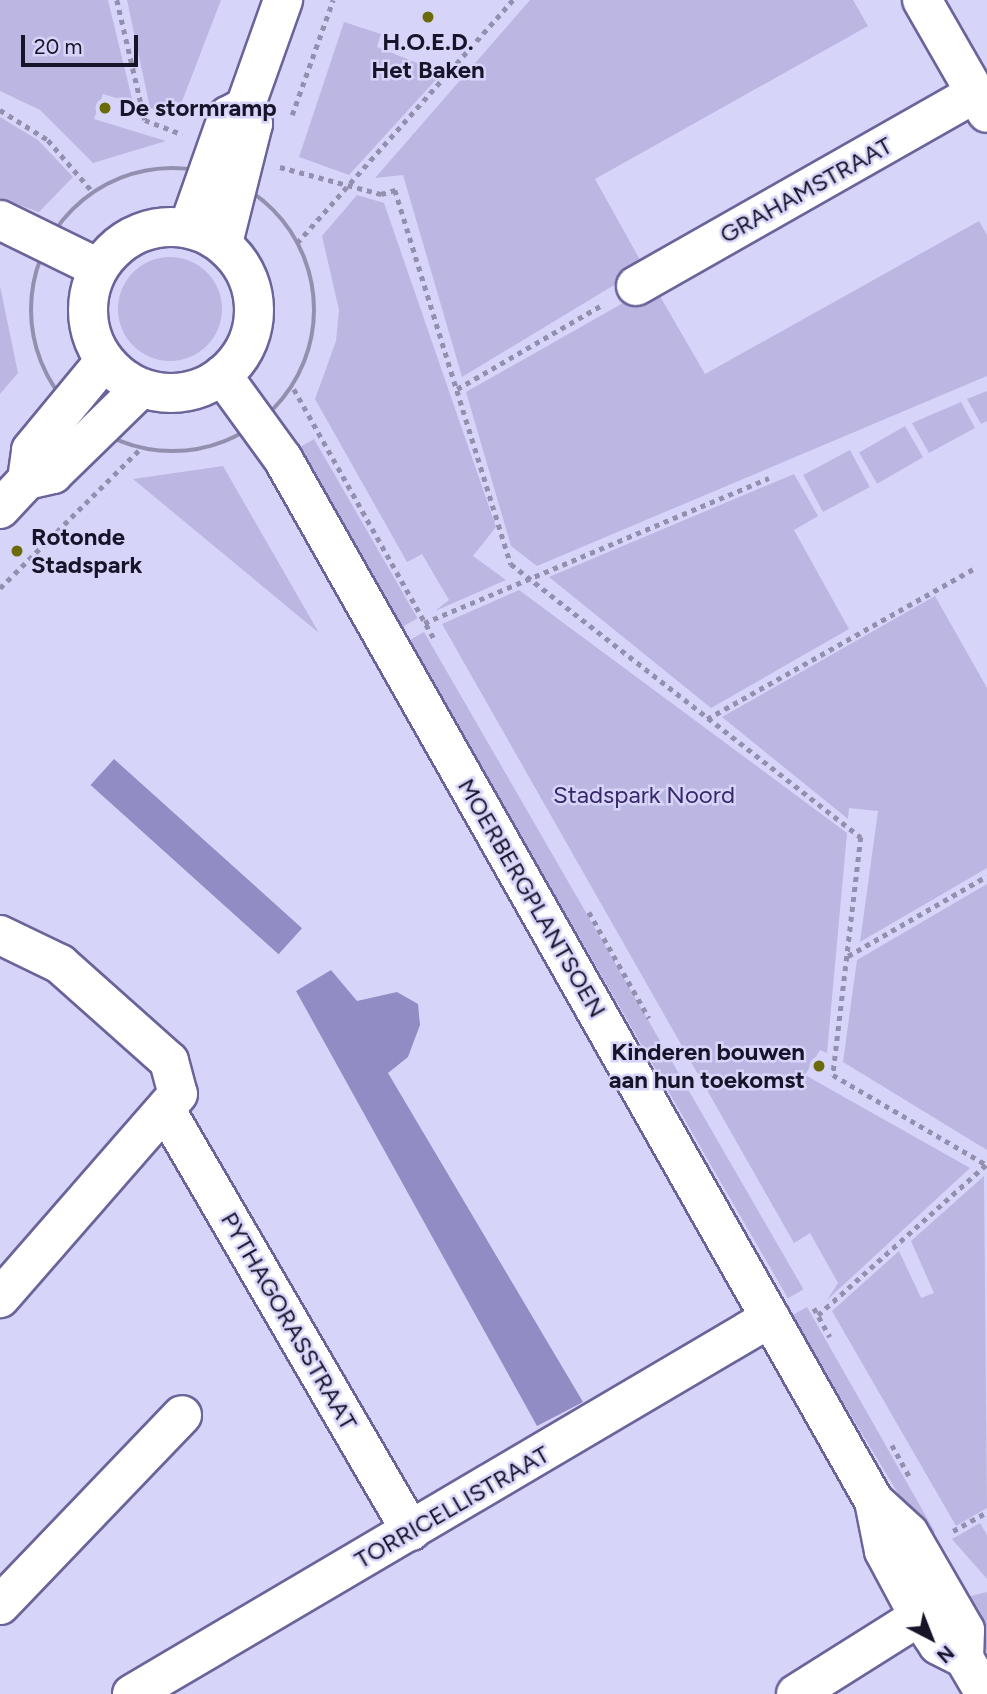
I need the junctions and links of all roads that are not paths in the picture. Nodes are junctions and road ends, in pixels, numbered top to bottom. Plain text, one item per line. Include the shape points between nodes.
1 (284, 0) edge
2 (922, 0) edge
3 (981, 103) edge
4 (0, 220) edge
5 (206, 234) junction
6 (96, 267) junction
7 (636, 286) road end
8 (103, 363) junction
9 (222, 375) junction
10 (138, 391) junction
11 (83, 418) junction
12 (0, 509) edge
13 (0, 935) edge
14 (167, 1112) junction
15 (0, 1298) edge
16 (770, 1318) junction
17 (182, 1415) dead end
18 (411, 1531) junction
19 (0, 1605) edge
20 (933, 1608) junction
21 (149, 1690) edge
22 (796, 1694) edge
23 (985, 1694) edge

1 - 5 street via 245,107 253,124 243,162
2 - 3 street, GRAHAMSTRAAT
3 - 7 street, GRAHAMSTRAAT
4 - 6 street via 50,240
5 - 6 street via 134,236
5 - 9 street via 240,261 254,309 250,334
6 - 8 street via 89,299
8 - 10 street
8 - 11 street
9 - 10 street via 195,390
9 - 16 street, MOERBERGPLANTSOEN via 258,422 386,640
10 - 11 street
11 - 12 street via 53,474 27,480
13 - 14 street via 60,964 169,1061 178,1094
14 - 15 street
14 - 18 street, PYTHAGORASSTRAAT
16 - 18 street, TORRICELLISTRAAT
16 - 20 street, MOERBERGPLANTSOEN via 874,1501 884,1551
17 - 19 street
18 - 21 street, TORRICELLISTRAAT
20 - 22 street
20 - 23 street, MOERBERGPLANTSOEN via 938,1645 964,1658

